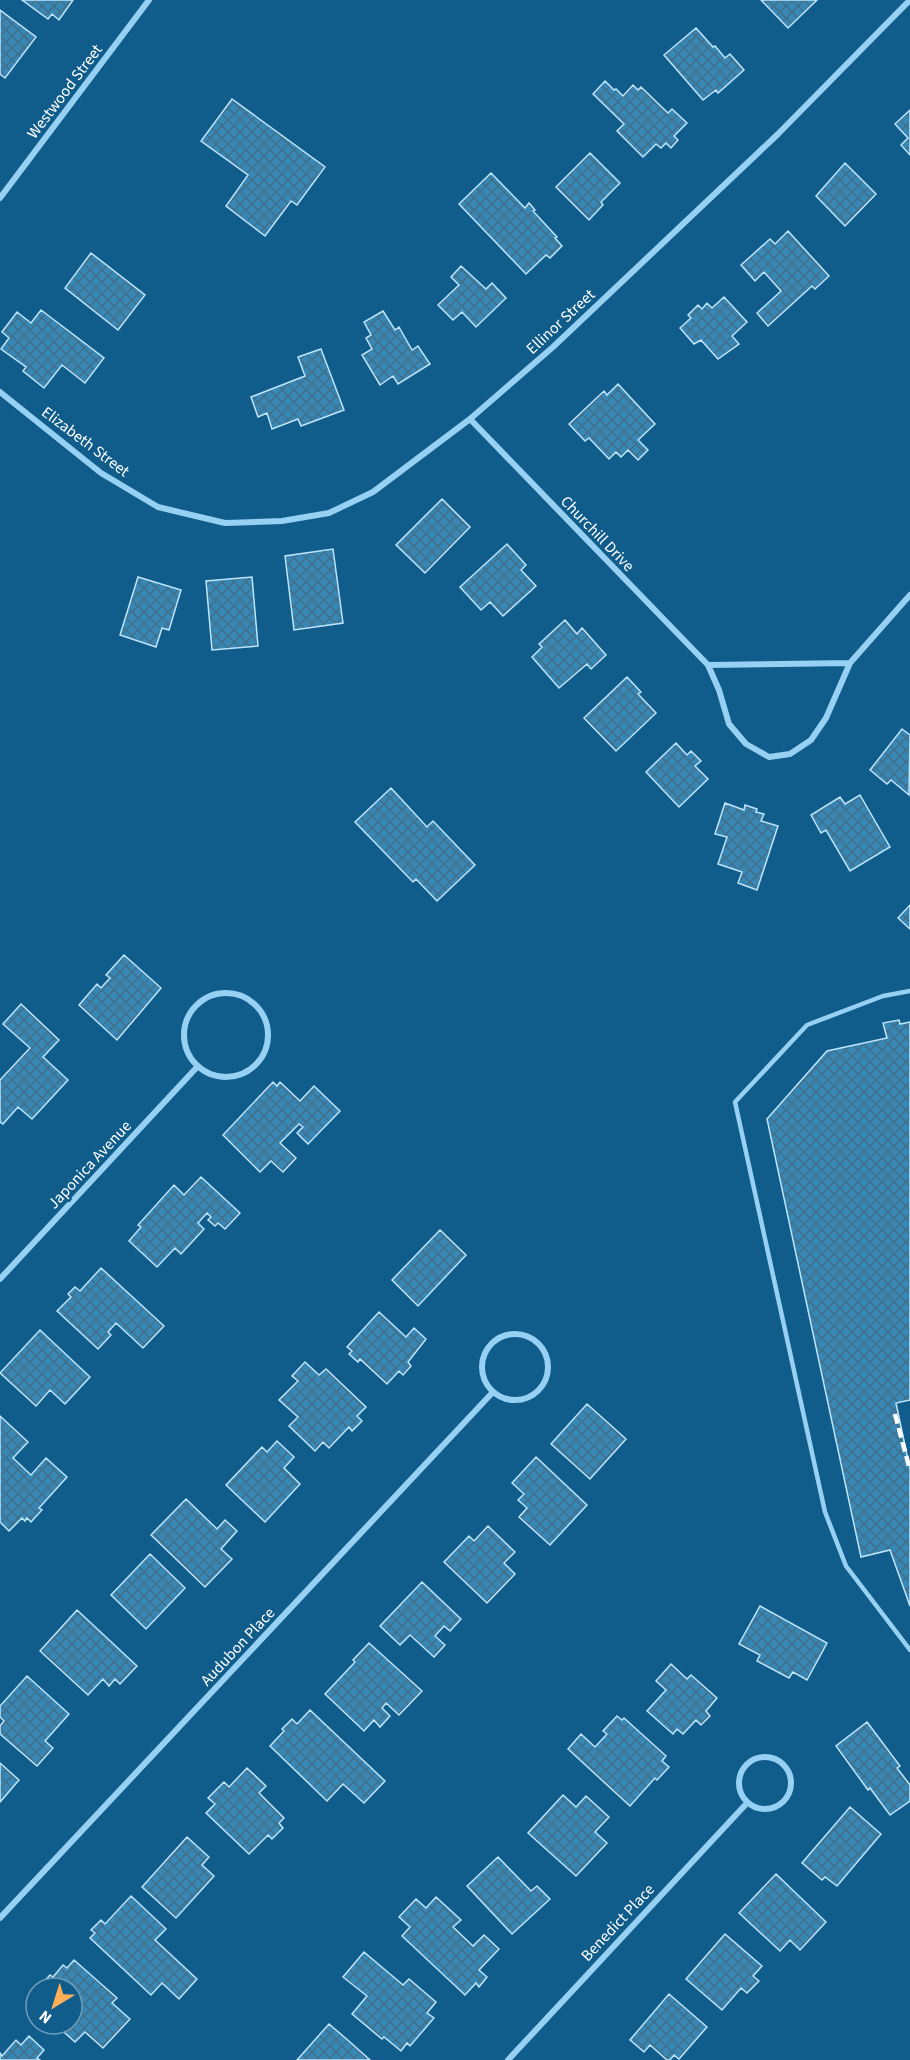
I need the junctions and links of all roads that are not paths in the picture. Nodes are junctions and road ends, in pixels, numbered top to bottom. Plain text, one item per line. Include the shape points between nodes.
1 (149, 0) edge
2 (910, 0) edge
3 (0, 198) edge
4 (0, 392) edge
5 (470, 419) junction
6 (158, 507) joint
7 (910, 595) edge
8 (850, 663) junction
9 (708, 665) junction
10 (910, 992) edge
11 (198, 1066) junction
12 (0, 1279) edge
13 (493, 1392) junction
14 (910, 1650) edge
15 (747, 1803) junction
16 (0, 1918) edge
17 (508, 2060) edge

1 - 3 street, Westwood Street
2 - 5 street, Ellinor Street via 770,142 553,347
4 - 6 street, Elizabeth Street via 101,473
5 - 6 street, Ellinor Street via 373,492 329,513 282,521 225,523
5 - 9 street, Churchill Drive
7 - 8 street, Churchill Drive
8 - 9 street
8 - 9 street, Churchill Drive via 826,718 811,740 790,754 769,757 746,744 729,724
10 - 14 lane via 884,996 807,1025 735,1102 825,1512 846,1566
11 - 11 street via 225,1077 252,1069 262,1058 268,1030 256,1005 232,993 206,997 195,1005 188,1016 184,1043
11 - 12 street, Japonica Avenue
13 - 13 street via 503,1398 525,1399 542,1387 547,1376 546,1355 532,1338 511,1334 492,1344 482,1362
13 - 16 street, Audubon Place
15 - 15 street via 763,1810 781,1805 791,1790 783,1764 760,1757 745,1765 740,1772 739,1788
15 - 17 street, Benedict Place

